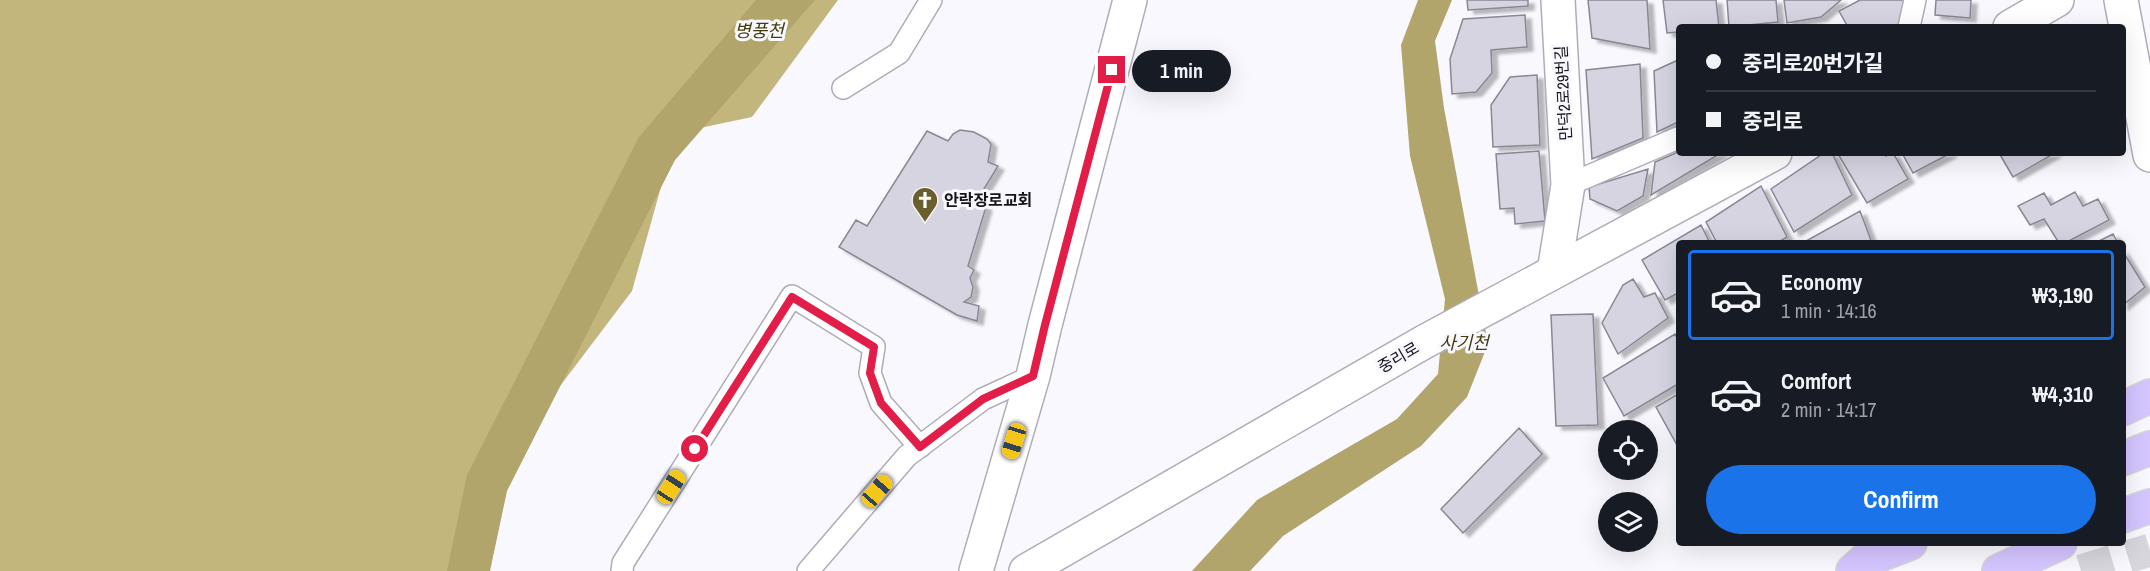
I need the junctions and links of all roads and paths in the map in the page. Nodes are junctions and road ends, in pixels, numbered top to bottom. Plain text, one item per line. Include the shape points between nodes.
1 (931, 0) edge
2 (1130, 0) edge
3 (1558, 0) edge
4 (1915, 0) edge
5 (2010, 0) edge
6 (2057, 0) edge
7 (2121, 0) edge
8 (1910, 24) edge
9 (2009, 24) edge
10 (2014, 24) edge
11 (2125, 24) edge
12 (2126, 27) edge
13 (843, 88) dead end
14 (1676, 139) edge
15 (2150, 155) edge
16 (1769, 156) edge
17 (1568, 185) junction
18 (1554, 272) junction
19 (1033, 376) junction
20 (2150, 396) edge
21 (2126, 407) edge
22 (920, 447) junction
23 (2150, 448) edge
24 (2126, 457) edge
25 (2150, 506) edge
26 (2126, 515) edge
27 (1902, 546) edge
28 (2053, 546) edge
29 (1869, 558) edge
30 (622, 571) edge
31 (808, 571) edge
32 (976, 571) edge
33 (1026, 571) edge
34 (1999, 571) edge

1 - 13 lane via 899,54
2 - 19 street
3 - 17 street, 만덕2로29번길
4 - 8 lane
5 - 9 street
6 - 10 street
7 - 11 street
12 - 15 street
14 - 17 lane
16 - 18 street, 중리로
17 - 18 street, 만덕2로29번길
18 - 33 street, 중리로 via 1424,342
19 - 22 lane via 983,399
19 - 32 street
20 - 21 main road
22 - 30 lane via 881,403 870,373 874,347 792,297 622,563
22 - 31 lane via 907,456
23 - 24 main road
25 - 26 main road
27 - 29 main road
28 - 34 main road

